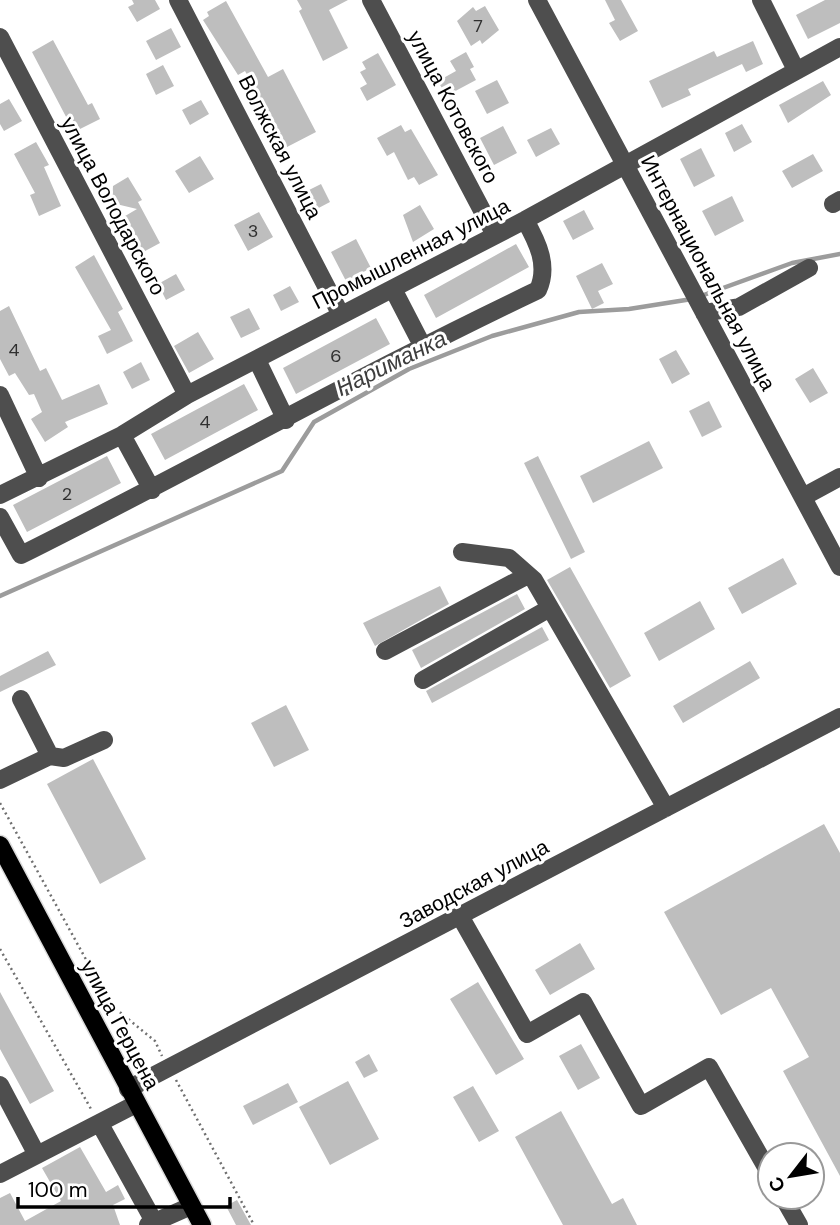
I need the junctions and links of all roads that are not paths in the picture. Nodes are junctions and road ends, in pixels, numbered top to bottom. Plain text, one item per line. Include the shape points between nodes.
1 (178, 0) edge
2 (370, 0) edge
3 (537, 0) edge
4 (761, 0) edge
5 (0, 37) edge
6 (840, 47) edge
7 (796, 70) junction
8 (624, 164) junction
9 (525, 220) junction
10 (495, 235) junction
11 (809, 268) dead end
12 (393, 289) junction
13 (704, 313) junction
14 (341, 315) junction
15 (422, 345) junction
16 (257, 360) junction
17 (0, 395) edge
18 (187, 395) junction
19 (286, 420) junction
20 (122, 435) junction
21 (840, 477) edge
22 (39, 478) junction
23 (152, 490) junction
24 (0, 495) edge
25 (803, 497) junction
26 (0, 517) edge
27 (462, 552) dead end
28 (840, 567) edge
29 (528, 575) junction
30 (550, 608) junction
31 (385, 651) dead end
32 (424, 680) dead end
33 (21, 699) dead end
34 (840, 717) edge
35 (104, 740) dead end
36 (50, 756) junction
37 (0, 780) edge
38 (666, 808) junction
39 (0, 845) edge
40 (460, 916) junction
41 (0, 1085) edge
42 (132, 1097) junction
43 (100, 1125) junction
44 (756, 1149) edge
45 (37, 1155) junction
46 (0, 1174) edge
47 (191, 1206) junction
48 (153, 1224) edge
49 (202, 1225) edge

1 - 14 street, Волжская улица
2 - 10 street, улица Котовского
3 - 8 street, Интернациональная улица
4 - 7 street
5 - 18 street, улица Володарского
6 - 7 street, Промышленная улица
7 - 8 street, Промышленная улица
8 - 9 street, Промышленная улица
8 - 13 street, Интернациональная улица
9 - 10 street, Промышленная улица
9 - 15 street via 537,242 544,275 538,290
10 - 12 street, Промышленная улица
11 - 13 street via 739,307
12 - 14 street, Промышленная улица
12 - 15 street
13 - 25 street, Интернациональная улица
14 - 16 street, Промышленная улица
15 - 19 street
16 - 18 street, Промышленная улица
16 - 19 street
17 - 22 street
18 - 20 street, Промышленная улица
19 - 23 street
20 - 22 street, Промышленная улица
20 - 23 street
21 - 25 street
22 - 24 street, Промышленная улица
23 - 26 street via 21,555
25 - 28 street, Интернациональная улица
27 - 29 street via 509,558
29 - 30 street
29 - 31 street
30 - 32 street
30 - 38 street
33 - 36 street
34 - 38 street, Заводская улица
35 - 36 street via 64,758
36 - 37 street
38 - 40 street, Заводская улица
39 - 42 main road, улица Герцена
40 - 42 street, Заводская улица via 169,1068
40 - 44 street via 527,1034 583,1002 641,1106 709,1067
41 - 45 street
42 - 43 street, Заводская улица
42 - 47 main road, улица Герцена
43 - 45 street, Заводская улица
43 - 48 street
45 - 46 street, Заводская улица
47 - 48 street
47 - 49 main road, улица Герцена

